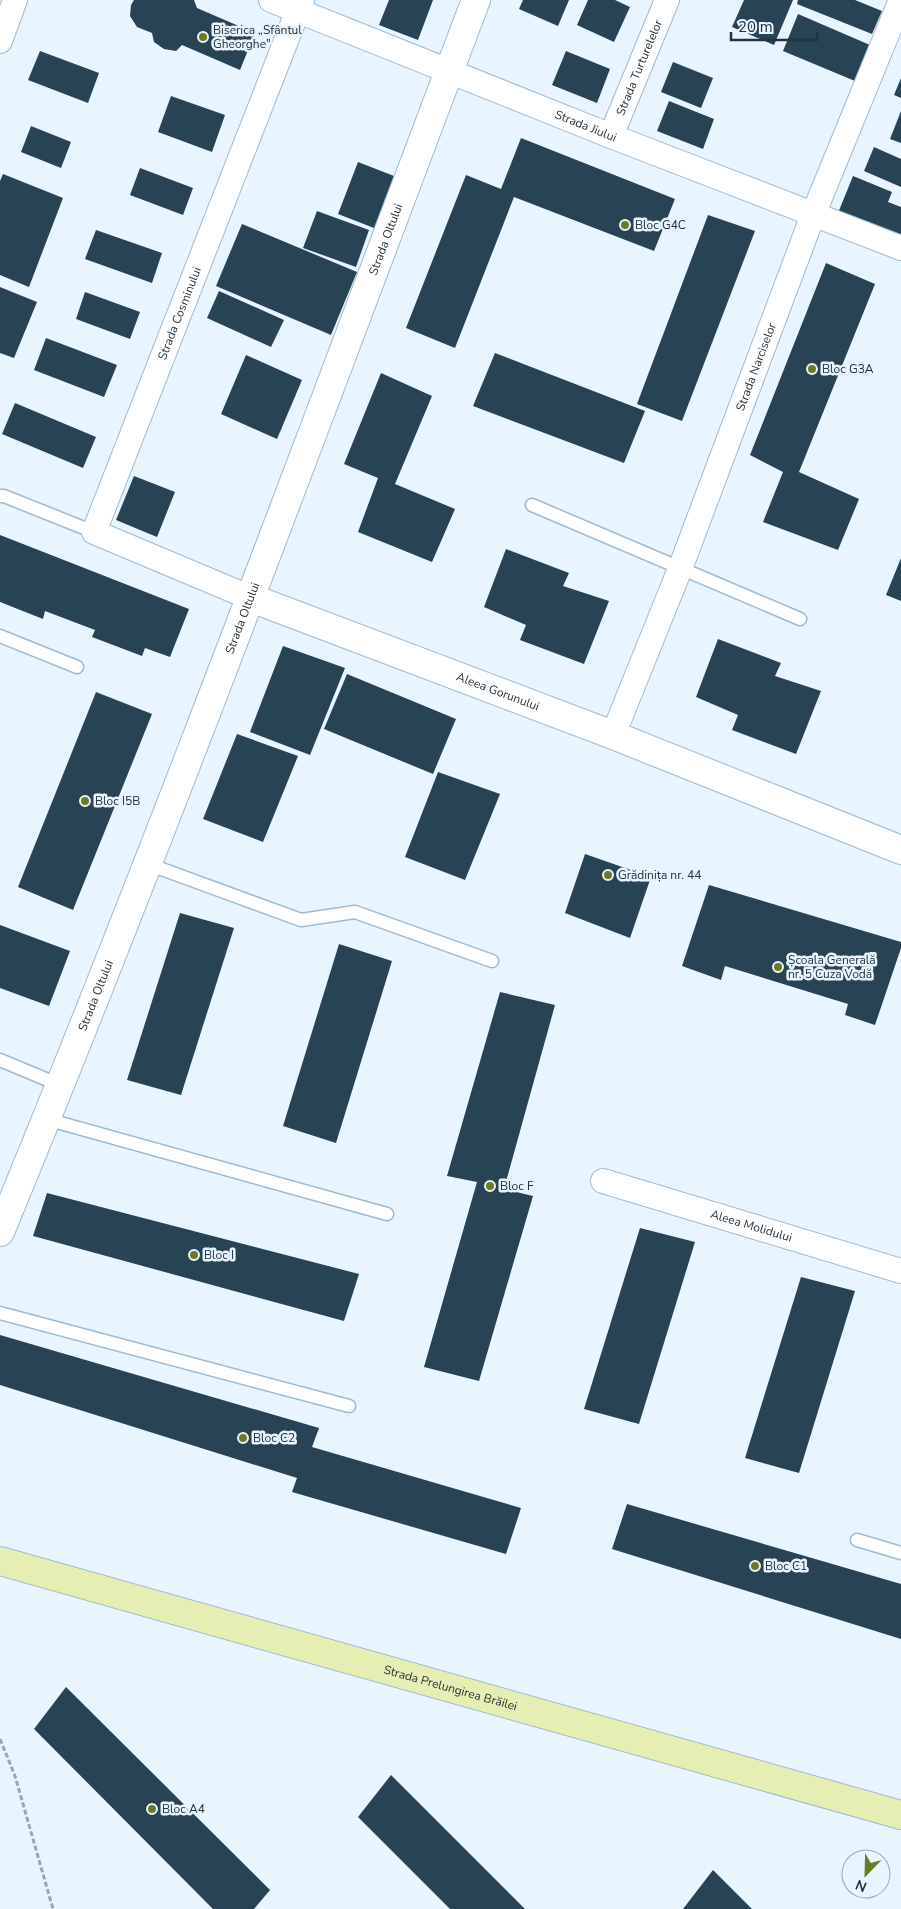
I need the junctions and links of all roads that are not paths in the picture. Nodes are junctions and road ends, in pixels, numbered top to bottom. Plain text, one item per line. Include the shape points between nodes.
1 (16, 0) edge
2 (271, 0) edge
3 (476, 0) edge
4 (667, 0) edge
5 (901, 0) edge
6 (300, 5) edge
7 (0, 41) edge
8 (450, 71) junction
9 (611, 136) junction
10 (813, 215) junction
11 (901, 248) edge
12 (0, 496) edge
13 (532, 505) dead end
14 (94, 532) junction
15 (680, 569) junction
16 (251, 598) junction
17 (800, 620) dead end
18 (0, 636) edge
19 (76, 668) dead end
20 (613, 735) junction
21 (901, 850) edge
22 (148, 864) junction
23 (492, 961) dead end
24 (0, 1060) edge
25 (60, 1086) junction
26 (46, 1119) junction
27 (602, 1181) dead end
28 (387, 1214) dead end
29 (0, 1232) edge
30 (901, 1271) edge
31 (0, 1313) edge
32 (349, 1406) dead end
33 (856, 1540) dead end
34 (901, 1553) edge
35 (0, 1561) edge
36 (901, 1815) edge

1 - 7 street
2 - 6 street, Strada Jiului
3 - 8 street, Strada Oltului
4 - 9 street, Strada Turturelelor
5 - 10 street, Strada Narciselor
6 - 8 street, Strada Jiului
6 - 14 street, Strada Cosminului
8 - 9 street, Strada Jiului
8 - 16 street, Strada Oltului
9 - 10 street, Strada Jiului
10 - 11 street, Strada Jiului
10 - 15 street, Strada Narciselor
12 - 14 lane
13 - 15 lane
14 - 16 street, Aleea Gorunului
15 - 17 lane
15 - 20 street, Strada Narciselor
16 - 20 street, Aleea Gorunului
16 - 22 street, Strada Oltului
18 - 19 lane
20 - 21 street, Aleea Gorunului
22 - 23 lane via 301,920 355,912
22 - 25 street, Strada Oltului
24 - 25 lane
25 - 26 street, Strada Oltului
26 - 28 lane
26 - 29 street, Strada Oltului
27 - 30 street, Aleea Molidului
31 - 32 lane
33 - 34 lane
35 - 36 main road, Strada Prelungirea Brăilei

